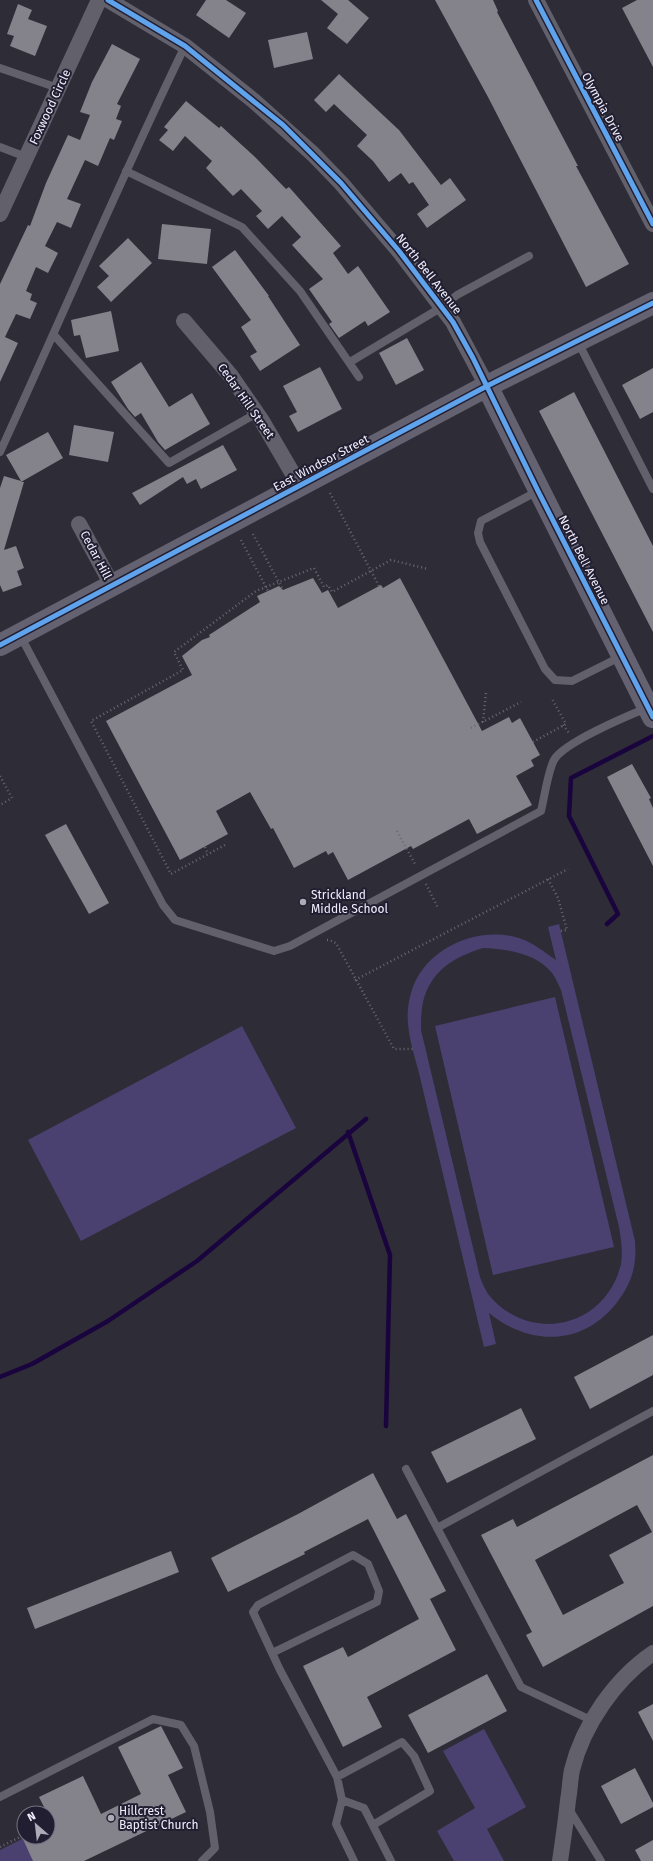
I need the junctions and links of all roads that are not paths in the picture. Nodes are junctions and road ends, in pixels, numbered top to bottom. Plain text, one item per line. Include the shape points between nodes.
1 (99, 0) edge
2 (108, 0) edge
3 (536, 0) edge
4 (185, 46) junction
5 (0, 68) edge
6 (58, 88) junction
7 (0, 147) edge
8 (26, 157) junction
9 (126, 171) junction
10 (0, 214) edge
11 (653, 224) edge
12 (528, 256) dead end
13 (653, 303) edge
14 (442, 307) junction
15 (184, 321) dead end
16 (54, 335) junction
17 (577, 340) junction
18 (350, 362) junction
19 (360, 378) dead end
20 (487, 386) junction
21 (257, 413) junction
22 (0, 452) edge
23 (300, 486) junction
24 (653, 489) edge
25 (538, 492) junction
26 (79, 524) dead end
27 (112, 585) junction
28 (20, 634) junction
29 (0, 645) edge
30 (622, 656) junction
31 (651, 710) edge
32 (653, 1411) edge
33 (406, 1469) dead end
34 (437, 1528) junction
35 (272, 1653) junction
36 (653, 1653) edge
37 (593, 1721) junction
38 (337, 1777) junction
39 (0, 1797) edge
40 (342, 1800) junction
41 (568, 1807) junction
42 (373, 1825) junction
43 (202, 1861) edge
44 (354, 1861) edge
45 (391, 1861) edge
46 (560, 1861) edge
47 (600, 1861) edge

1 - 6 street, Foxwood Circle
2 - 4 street, North Bell Avenue
3 - 11 street, Olympia Drive
4 - 9 lane
4 - 14 street, North Bell Avenue via 254,101 313,154 399,251
5 - 6 lane
6 - 8 street, Foxwood Circle
7 - 8 lane
8 - 10 street, Foxwood Circle
9 - 16 lane
9 - 18 lane via 242,227 300,291
12 - 14 lane via 457,295
13 - 17 street, East Windsor Street
14 - 18 lane
14 - 20 street, North Bell Avenue via 453,322
15 - 21 street, Cedar Hill Street via 231,376
16 - 21 lane via 169,463
16 - 22 lane
17 - 20 street, East Windsor Street
17 - 24 lane
18 - 19 lane
20 - 23 street, East Windsor Street
20 - 25 street, North Bell Avenue
21 - 23 street, Cedar Hill Street
23 - 27 street, East Windsor Street
25 - 30 street, North Bell Avenue
25 - 30 lane via 481,521 478,533 545,669 555,680 572,681
26 - 27 street, Cedar Hill
27 - 28 street, East Windsor Street
28 - 29 street, East Windsor Street
28 - 31 lane via 164,905 175,920 274,951 290,946 540,811 554,760 563,749 623,718
30 - 31 street, North Bell Avenue
32 - 34 lane
33 - 34 lane
34 - 37 lane via 521,1687
35 - 35 lane via 252,1612 258,1605 353,1555 368,1564 379,1591 377,1602
35 - 38 lane
36 - 37 street via 612,1691
37 - 41 street via 572,1770
38 - 40 lane
38 - 42 lane via 402,1742 414,1756 430,1791
39 - 43 lane via 153,1720 181,1724 194,1746 211,1819 215,1848
40 - 42 lane via 364,1808
40 - 44 lane via 336,1824
41 - 46 street
41 - 47 lane
42 - 45 lane

